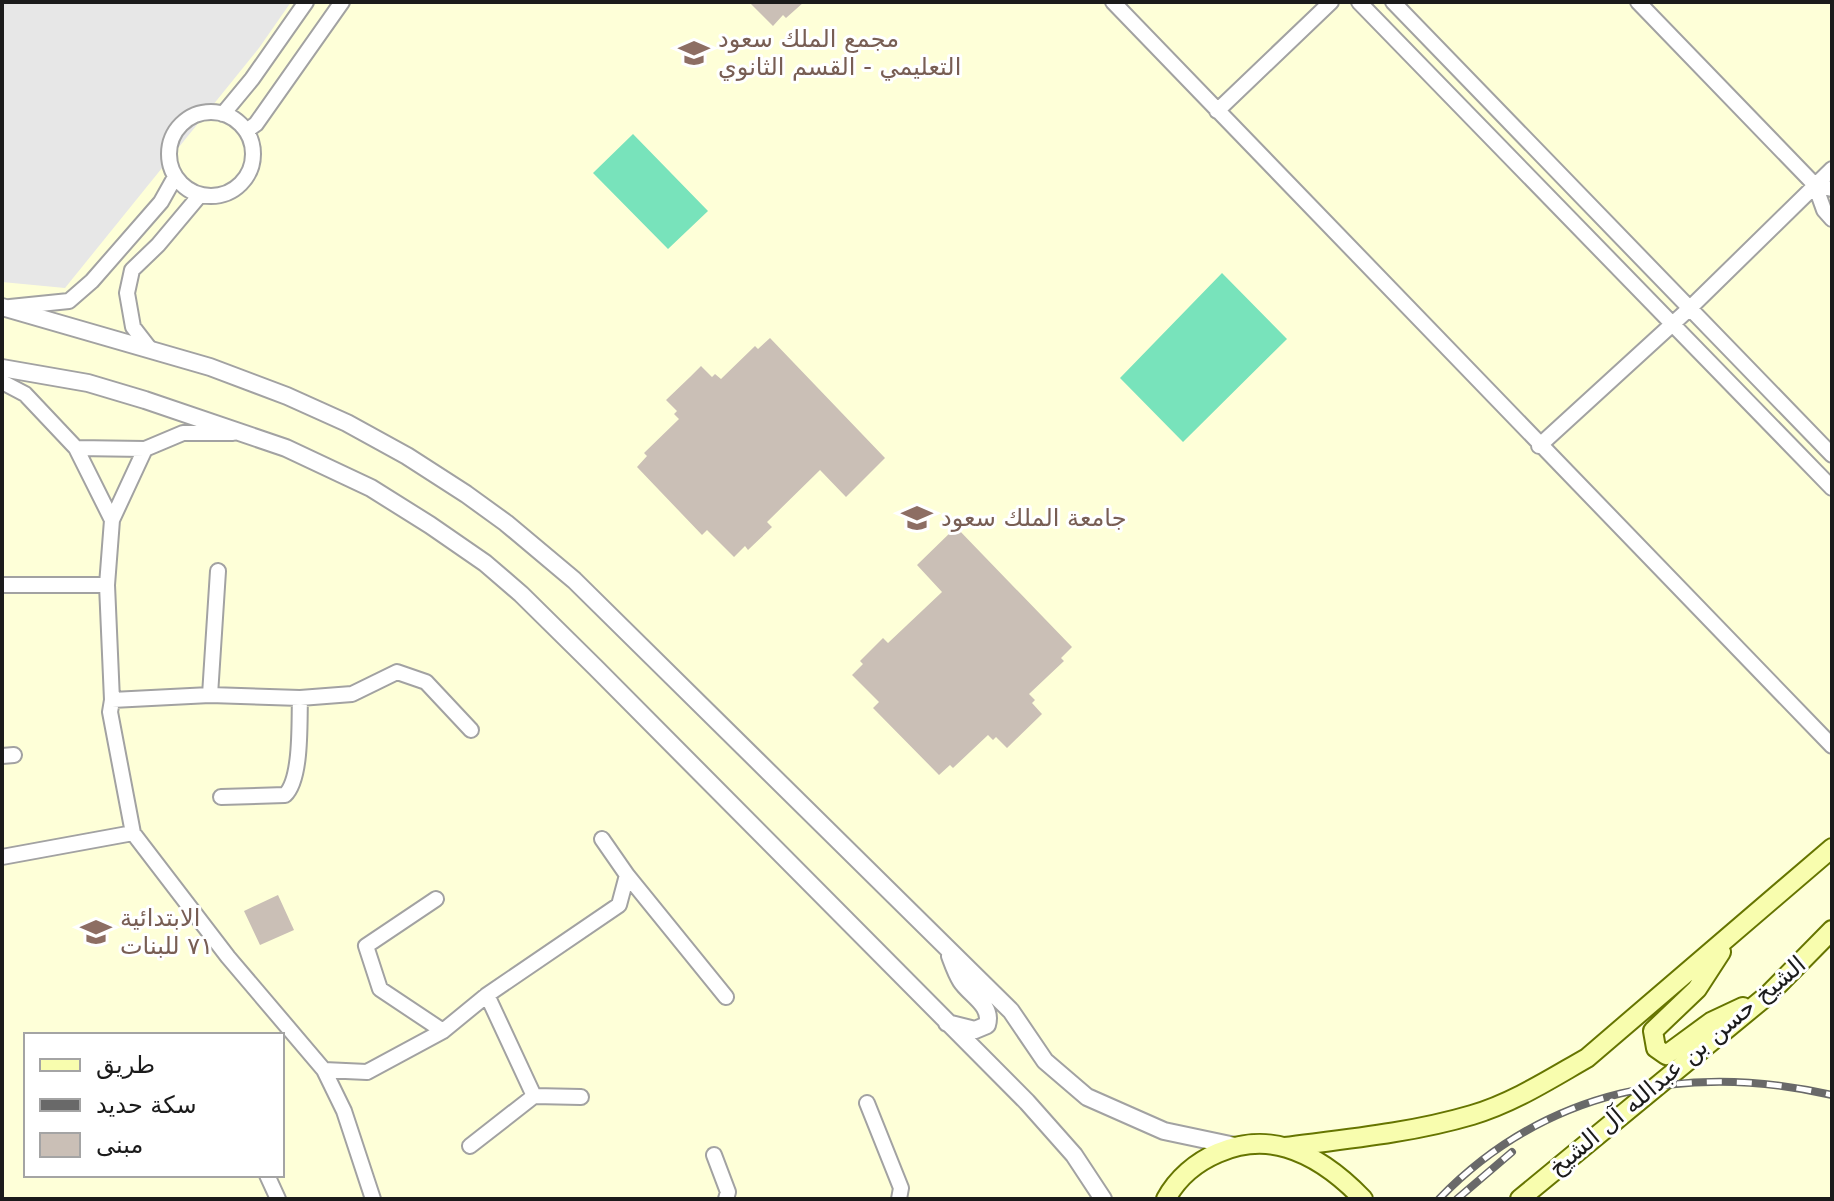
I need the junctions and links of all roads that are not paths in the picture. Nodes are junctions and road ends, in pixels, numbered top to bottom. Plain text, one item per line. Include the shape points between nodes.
1 (306, 2) edge
2 (342, 2) edge
3 (1113, 2) edge
4 (1331, 2) edge
5 (1359, 2) edge
6 (1393, 2) edge
7 (1638, 2) edge
8 (1217, 111) junction
9 (223, 114) junction
10 (246, 131) junction
11 (1832, 169) edge
12 (175, 177) junction
13 (1815, 185) junction
14 (1832, 189) edge
15 (200, 195) junction
16 (1832, 219) edge
17 (5, 307) edge
18 (1690, 308) junction
19 (1672, 324) junction
20 (150, 349) junction
21 (2, 368) edge
22 (2, 382) edge
23 (244, 433) junction
24 (1539, 446) junction
25 (76, 448) junction
26 (145, 449) junction
27 (1832, 455) edge
28 (1832, 488) edge
29 (112, 520) junction
30 (218, 571) dead end
31 (2, 585) edge
32 (107, 585) junction
33 (210, 695) junction
34 (300, 698) junction
35 (112, 700) junction
36 (471, 730) dead end
37 (1832, 746) edge
38 (221, 797) dead end
39 (133, 833) junction
40 (602, 839) dead end
41 (1832, 848) edge
42 (2, 857) edge
43 (627, 875) junction
44 (436, 899) dead end
45 (1832, 930) edge
46 (1731, 936) junction
47 (946, 948) junction
48 (1769, 994) junction
49 (487, 995) junction
50 (726, 997) dead end
51 (945, 1022) junction
52 (443, 1031) junction
53 (324, 1070) junction
54 (534, 1096) junction
55 (581, 1097) dead end
56 (867, 1103) dead end
57 (470, 1146) dead end
58 (1235, 1146) junction
59 (1285, 1147) junction
60 (714, 1155) dead end
61 (268, 1177) edge
62 (278, 1199) edge
63 (373, 1199) edge
64 (726, 1199) edge
65 (899, 1199) edge
66 (1103, 1199) edge
67 (1166, 1199) edge
68 (1363, 1199) edge
69 (1520, 1199) edge

1 - 9 street
2 - 10 street
3 - 8 street
4 - 8 street
5 - 19 street
6 - 18 street
7 - 13 street
8 - 24 street
9 - 10 street
9 - 12 street via 195,115 175,132 169,152
10 - 15 street via 253,158 245,180 222,195
11 - 13 street
12 - 15 street
12 - 17 street via 161,202 69,301
13 - 14 street
13 - 16 street
13 - 18 street
15 - 20 street via 132,270 127,293 133,327
17 - 20 street
18 - 19 street
18 - 27 street
19 - 24 street
19 - 28 street
20 - 47 street via 236,376 347,423 407,456 506,523 605,610
21 - 23 street via 88,383
22 - 25 street via 25,394
23 - 26 street via 183,433
23 - 51 street via 371,488 485,563 596,668
24 - 37 street
25 - 26 street
25 - 29 street
26 - 29 street
29 - 32 street
30 - 33 street
31 - 32 street
32 - 35 street
33 - 34 street
33 - 35 street
34 - 36 street via 352,694 397,672 426,682
34 - 38 street via 289,791
35 - 39 street
39 - 42 street
39 - 53 street
40 - 43 street
41 - 46 main road
43 - 49 street via 619,905
43 - 50 street
44 - 52 street via 366,946 380,989
45 - 48 main road, الشيخ حسن بن عبدالله آل الشيخ
46 - 48 main road via 1697,989 1653,1031 1656,1048 1666,1055 1711,1022
46 - 59 main road via 1587,1058 1515,1098 1427,1127
47 - 51 street via 961,982 989,1018 987,1025 975,1030
47 - 58 street via 1011,1011 1045,1061 1087,1097 1164,1131
48 - 69 main road, الشيخ حسن بن عبدالله آل الشيخ
49 - 52 street
49 - 54 street
51 - 66 street via 1053,1131
52 - 53 street via 367,1072
53 - 63 street via 344,1111
54 - 55 street
54 - 57 street
56 - 65 street via 901,1188
58 - 59 main road
58 - 67 main road via 1201,1160
59 - 68 main road via 1315,1160
60 - 64 street
61 - 62 street

